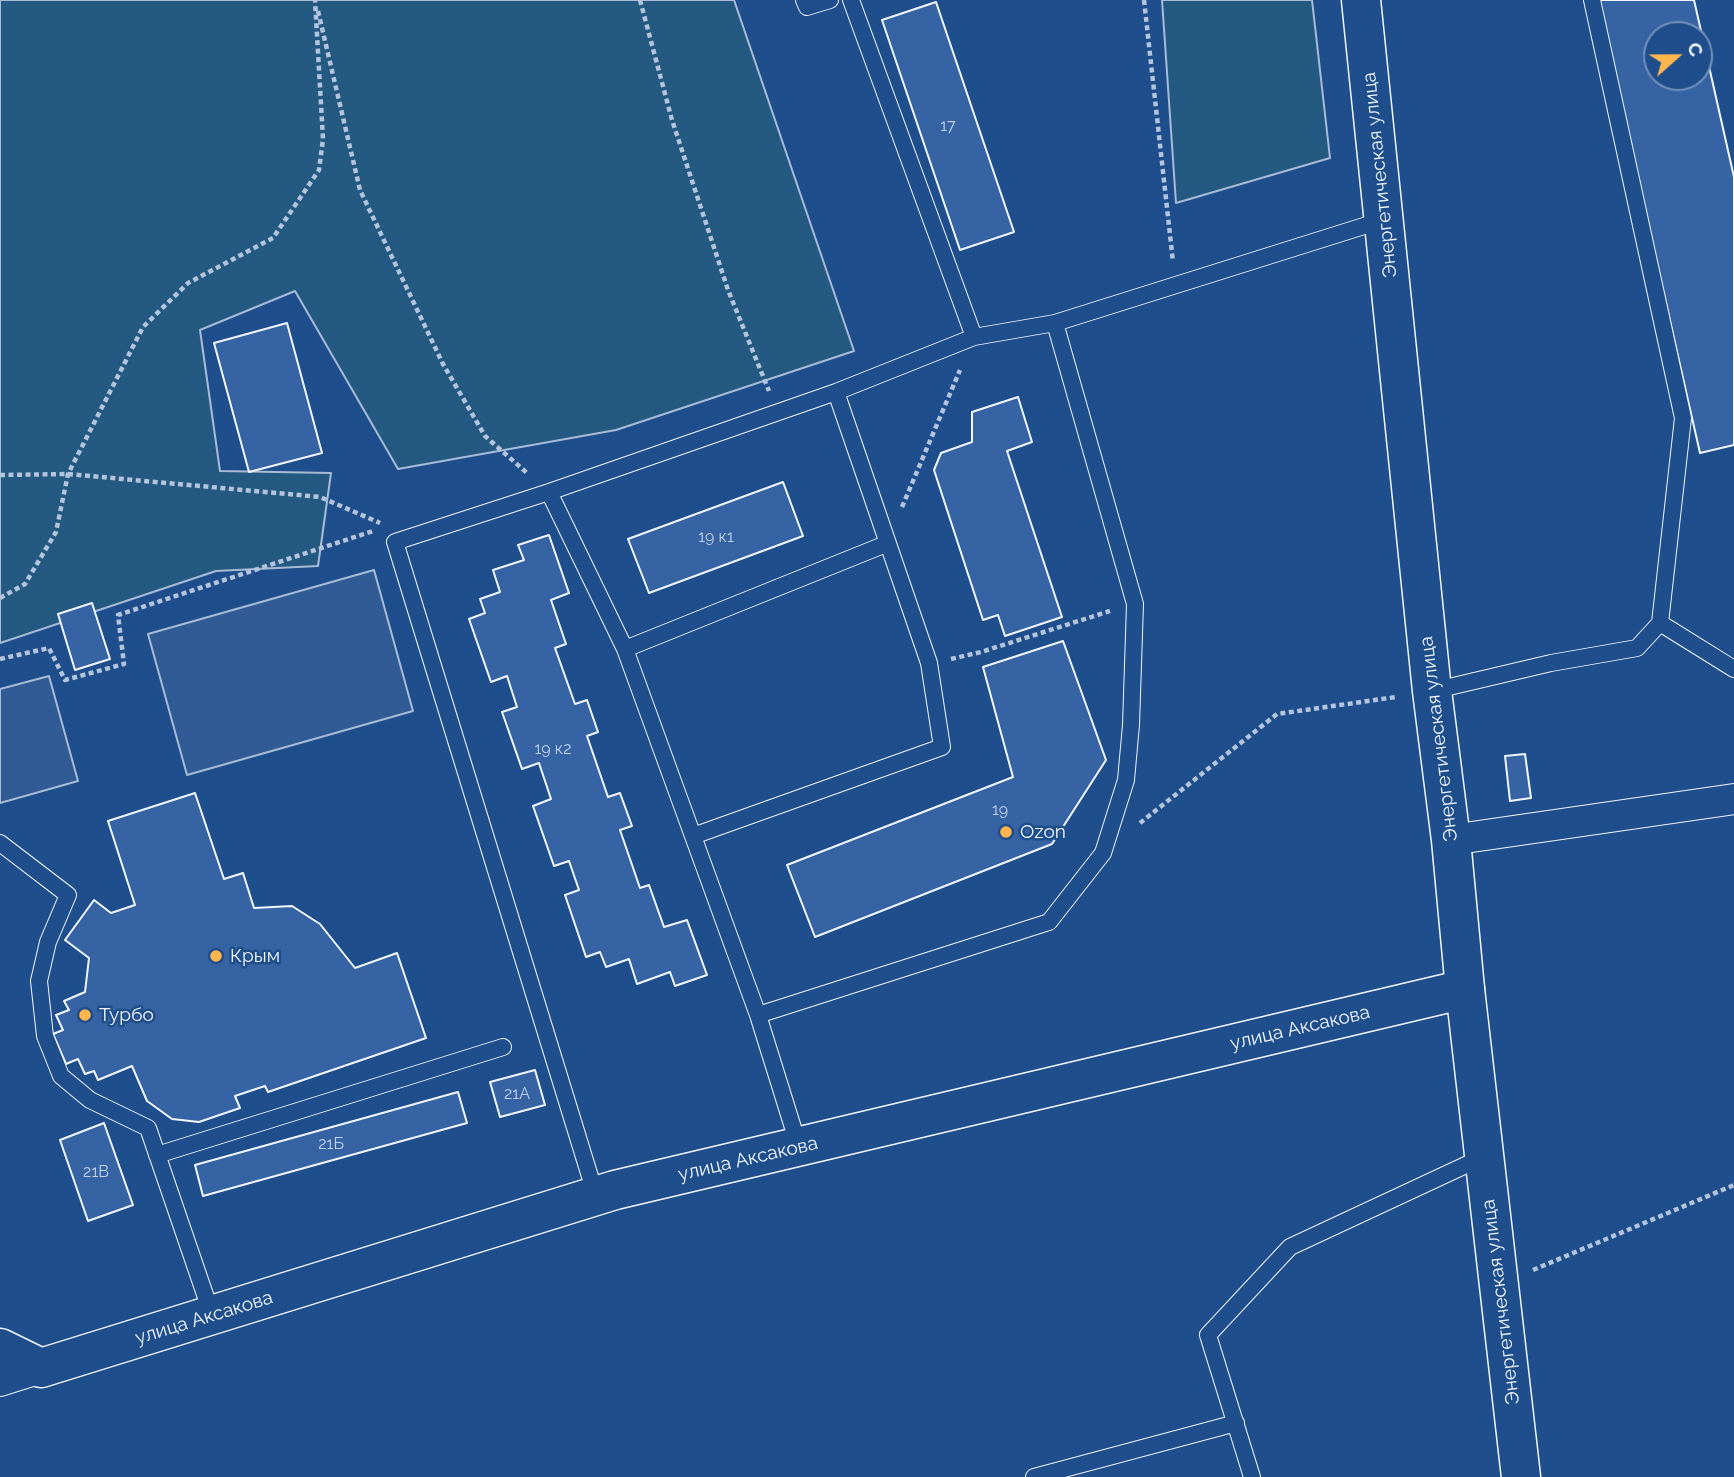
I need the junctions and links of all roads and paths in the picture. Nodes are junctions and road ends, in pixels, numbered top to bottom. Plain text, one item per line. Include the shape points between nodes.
1 (639, 0) edge
2 (804, 0) edge
3 (830, 0) edge
4 (851, 0) edge
5 (1144, 0) edge
6 (1361, 0) edge
7 (1592, 0) edge
8 (1385, 220) junction
9 (1176, 283) junction
10 (1055, 323) junction
11 (974, 337) junction
12 (836, 391) junction
13 (777, 411) junction
14 (68, 474) junction
15 (0, 475) edge
16 (549, 492) junction
17 (886, 544) junction
18 (0, 598) edge
19 (1135, 604) junction
20 (1660, 624) junction
21 (625, 649) junction
22 (981, 652) dead end
23 (0, 659) edge
24 (1734, 669) edge
25 (1432, 691) junction
26 (1734, 799) edge
27 (693, 836) junction
28 (1451, 840) junction
29 (0, 843) edge
30 (1103, 853) junction
31 (1465, 989) junction
32 (758, 1015) junction
33 (503, 1047) dead end
34 (799, 1147) junction
35 (157, 1155) junction
36 (1483, 1157) junction
37 (1734, 1185) edge
38 (596, 1196) junction
39 (1500, 1284) junction
40 (212, 1315) junction
41 (0, 1348) edge
42 (41, 1368) junction
43 (0, 1381) edge
44 (1236, 1423) junction
45 (1034, 1477) edge
46 (1252, 1477) edge
47 (1521, 1477) edge

1 - 13 path via 671,120 729,290
2 - 3 lane via 807,7
4 - 11 lane
5 - 9 path
6 - 8 main road, Энергетическая улица
7 - 20 lane via 1683,418
8 - 9 lane
8 - 25 main road, Энергетическая улица
9 - 10 lane
10 - 11 lane
10 - 19 lane
11 - 12 lane
11 - 17 path
12 - 13 lane
12 - 17 lane
13 - 16 lane
14 - 15 path
14 - 16 path via 143,327 188,283 272,238 319,170 323,139 315,0 360,190 437,351 485,436
14 - 18 path via 56,532 25,583
14 - 23 path via 320,497 387,526 118,615 124,664 65,680 49,648
16 - 21 lane
16 - 38 lane via 395,542
17 - 21 lane
17 - 27 lane via 929,663 942,747
19 - 22 path
19 - 30 lane via 1126,780
20 - 24 lane
20 - 25 lane via 1637,648
21 - 27 lane
25 - 28 main road, Энергетическая улица
25 - 30 path via 1277,714
26 - 28 street
27 - 32 lane
28 - 31 main road, Энергетическая улица
29 - 35 lane via 68,895 48,942 39,981 46,1036 61,1076 90,1100 148,1128
30 - 32 lane via 1049,922
31 - 34 main road, улица Аксакова
31 - 36 main road, Энергетическая улица
32 - 34 lane
33 - 35 lane
34 - 38 main road, улица Аксакова
35 - 40 lane
36 - 39 main road, Энергетическая улица
36 - 44 lane via 1290,1247 1208,1335
37 - 39 path
38 - 40 main road, улица Аксакова
39 - 47 main road, Энергетическая улица
40 - 42 main road, улица Аксакова
41 - 42 main road
42 - 43 street, улица Аксакова
44 - 45 lane
44 - 46 lane

